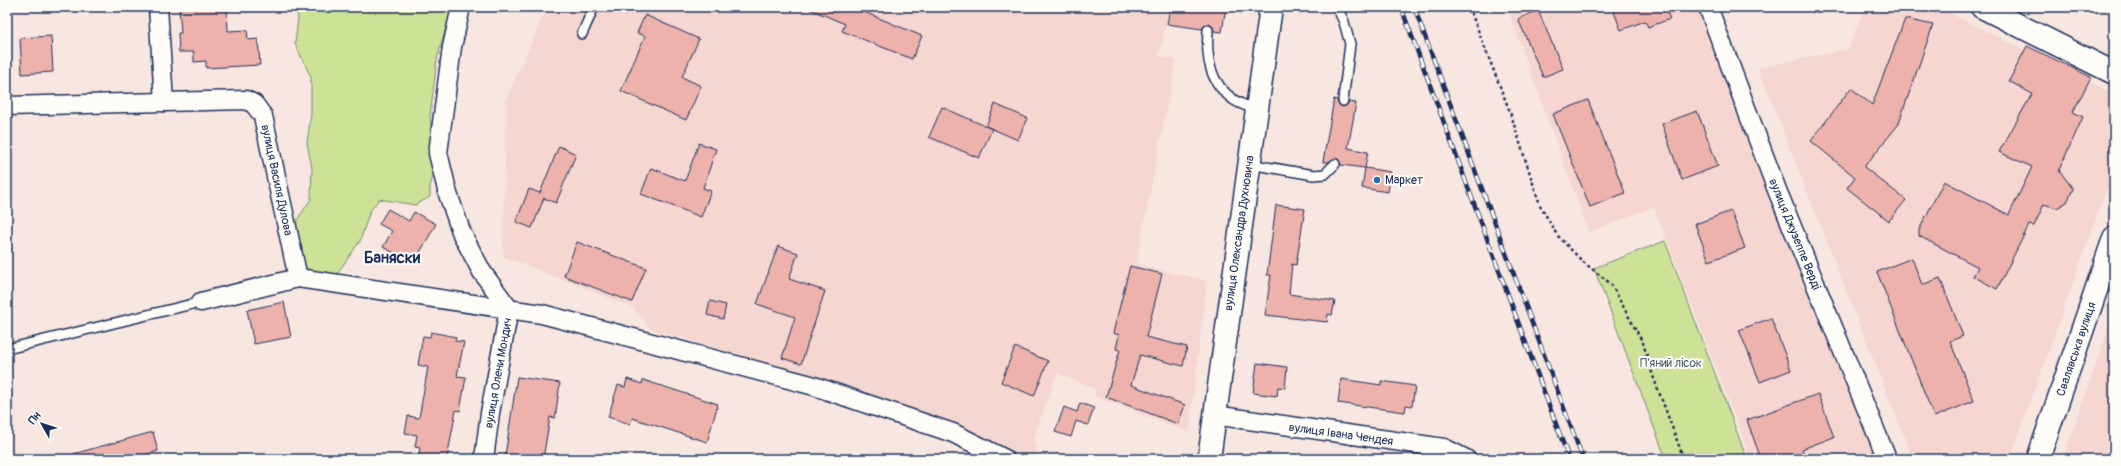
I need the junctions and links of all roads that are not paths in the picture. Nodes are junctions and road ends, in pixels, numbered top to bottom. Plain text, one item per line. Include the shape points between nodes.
1 (158, 7) edge
2 (460, 7) edge
3 (594, 7) edge
4 (1271, 7) edge
5 (1337, 7) edge
6 (1708, 7) edge
7 (1982, 7) edge
8 (1208, 30) dead end
9 (582, 34) dead end
10 (2114, 73) edge
11 (1343, 101) dead end
12 (164, 102) junction
13 (7, 106) edge
14 (1257, 110) junction
15 (1249, 164) junction
16 (1335, 164) dead end
17 (2114, 238) edge
18 (298, 278) junction
19 (201, 302) joint
20 (509, 309) junction
21 (7, 349) edge
22 (1214, 416) junction
23 (1466, 458) edge
24 (484, 459) edge
25 (1005, 459) edge
26 (1208, 459) edge
27 (1887, 459) edge
28 (2038, 459) edge

1 - 12 street
2 - 20 street, вулиця Олени Мондич via 442,113 438,153 448,194 462,234 482,272
3 - 9 lane
4 - 14 main road, вулиця Олександра Духновича
5 - 11 lane via 1350,44
6 - 27 street, вулиця Джузеппе Верді via 1777,190
7 - 10 main road
8 - 14 lane via 1206,49 1209,66 1217,82 1234,100
12 - 13 street, вулиця Василя Дулова
12 - 18 street, вулиця Василя Дулова via 246,100 260,111
14 - 15 main road, вулиця Олександра Духновича
15 - 16 lane via 1314,175 1324,174
15 - 22 main road, вулиця Олександра Духновича
17 - 28 main road, Свалявська вулиця
18 - 19 street
18 - 20 street
19 - 21 lane
20 - 24 street, вулиця Олени Мондич
20 - 25 street via 542,314 811,385 953,433
22 - 23 street, вулиця Івана Чендея via 1444,448
22 - 26 main road, вулиця Олександра Духновича

